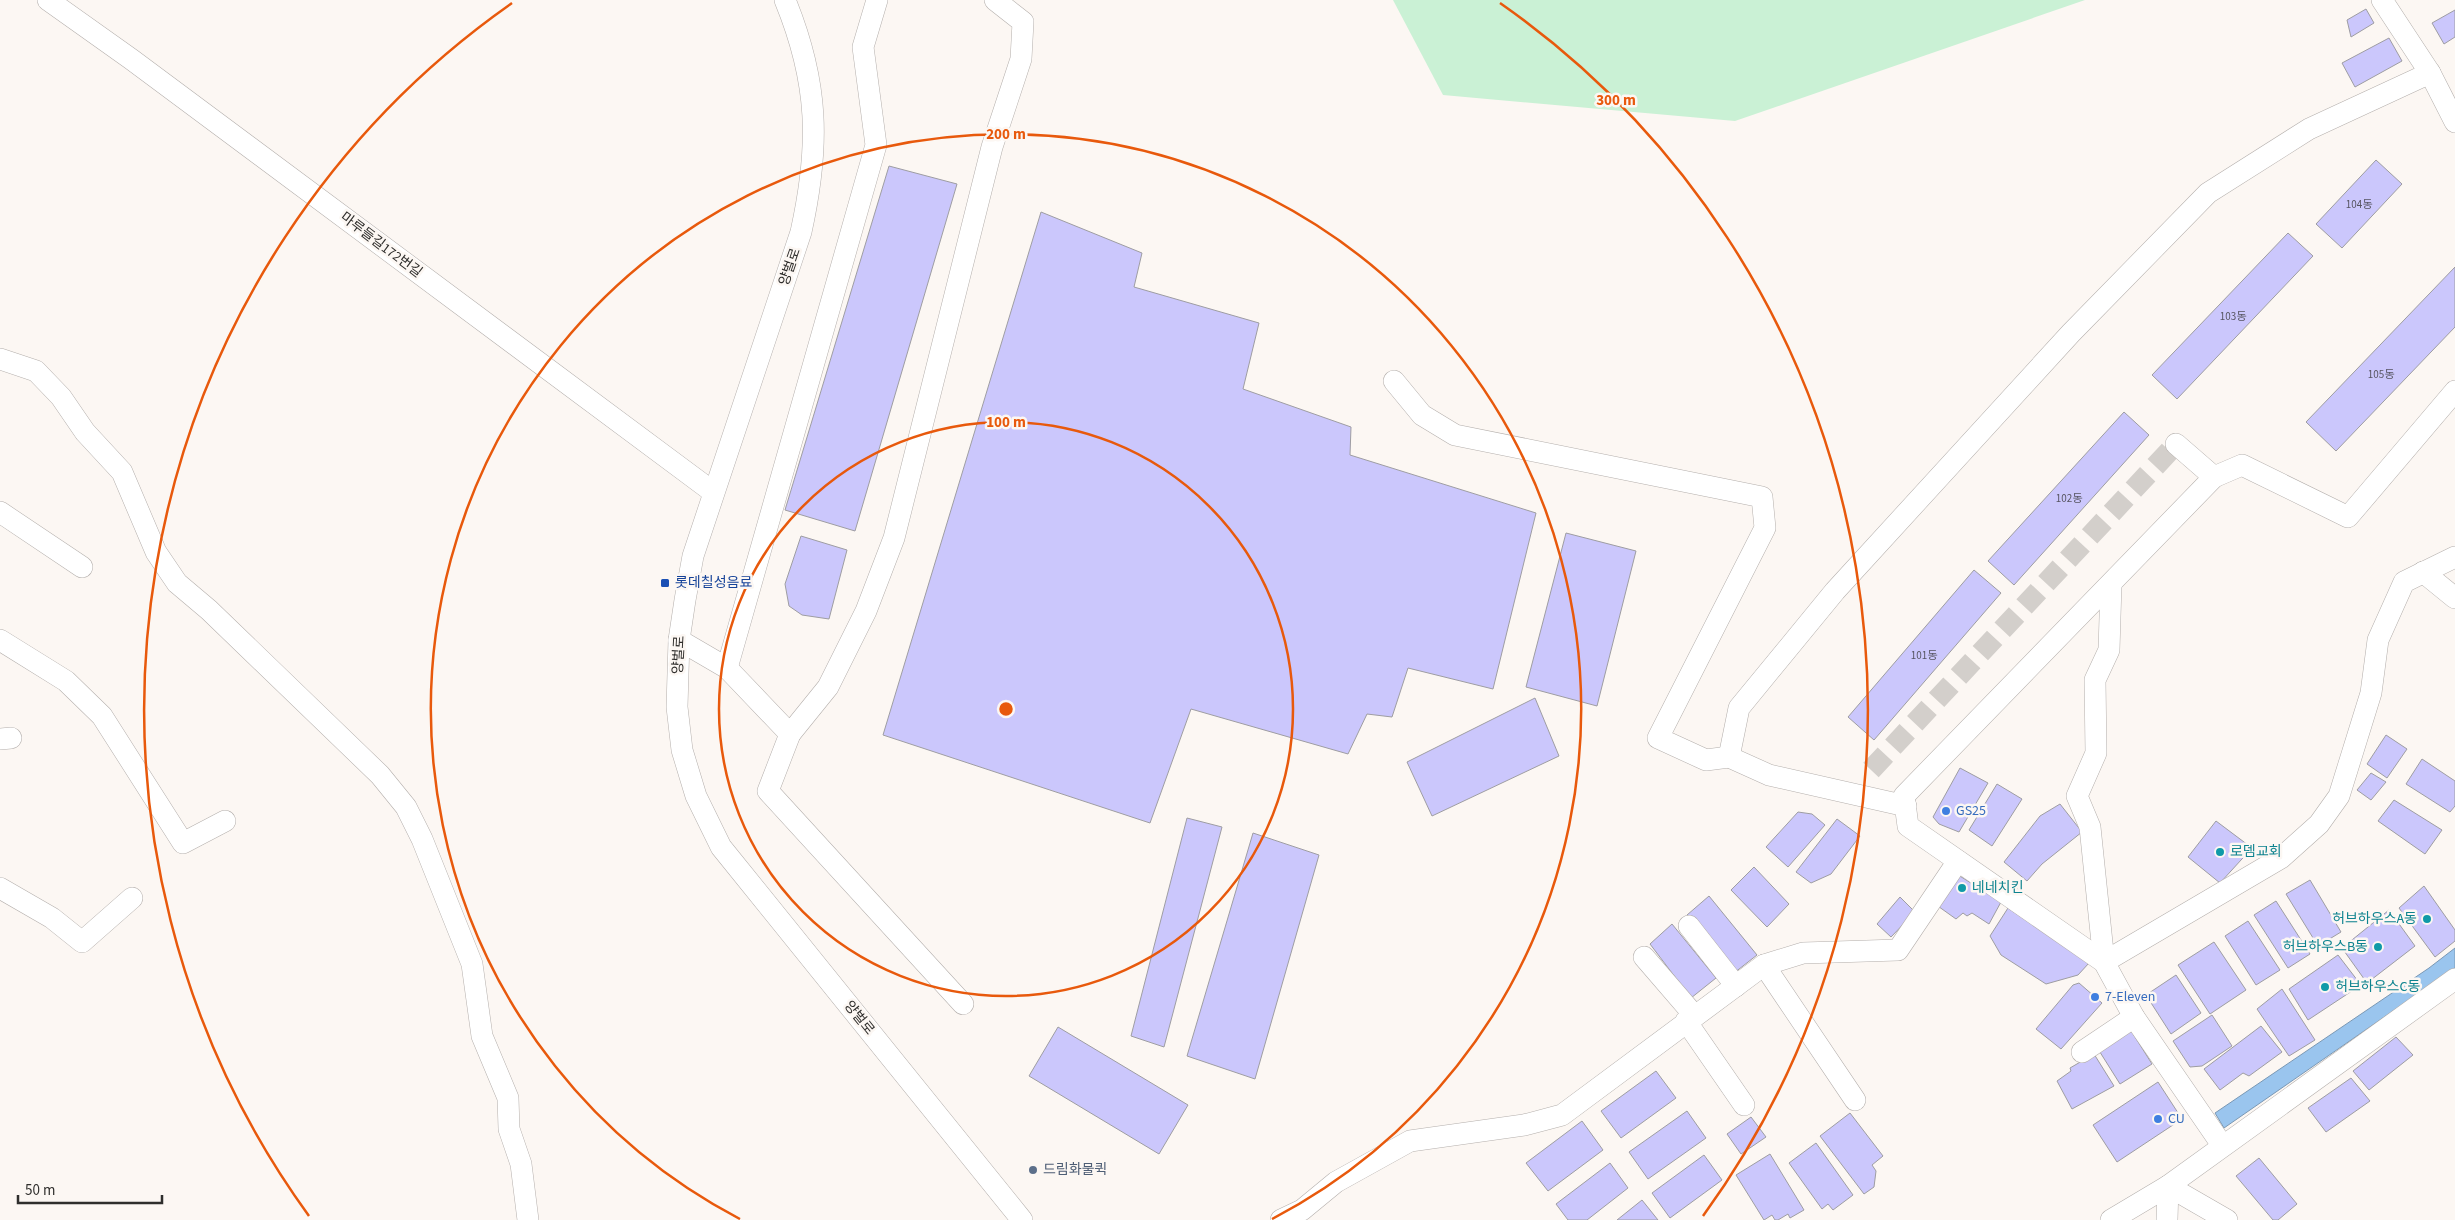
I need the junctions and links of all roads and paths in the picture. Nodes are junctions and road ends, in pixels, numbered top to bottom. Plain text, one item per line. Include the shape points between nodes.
1 (48, 0) edge
2 (785, 0) edge
3 (877, 0) edge
4 (995, 0) edge
5 (2382, 0) edge
6 (2430, 73) junction
7 (2455, 122) edge
8 (0, 359) edge
9 (1394, 381) dead end
10 (2455, 391) edge
11 (2176, 444) dead end
12 (2214, 477) junction
13 (713, 492) junction
14 (0, 512) edge
15 (2455, 557) edge
16 (82, 567) dead end
17 (2423, 572) junction
18 (2111, 584) junction
19 (2455, 598) edge
20 (0, 640) edge
21 (679, 640) junction
22 (727, 668) junction
23 (790, 734) junction
24 (1729, 757) junction
25 (1906, 806) junction
26 (225, 821) dead end
27 (1958, 861) junction
28 (0, 888) edge
29 (132, 898) dead end
30 (1689, 926) dead end
31 (1644, 957) dead end
32 (2104, 962) junction
33 (1764, 965) junction
34 (2455, 979) edge
35 (1736, 986) junction
36 (963, 1004) dead end
37 (2134, 1017) junction
38 (1690, 1018) junction
39 (2082, 1052) dead end
40 (1855, 1100) dead end
41 (1744, 1105) dead end
42 (2222, 1146) junction
43 (2168, 1186) junction
44 (528, 1220) edge
45 (1022, 1220) edge
46 (1281, 1220) edge
47 (2111, 1220) edge
48 (2167, 1220) edge
49 (2226, 1220) edge

1 - 13 street, 마루들길172번길
2 - 13 street, 양벌로 via 801,43 813,100 814,157 810,194 801,232
3 - 22 street via 863,47 876,145
4 - 23 street via 1023,22 1021,59 992,147 894,538 866,611 828,687
5 - 6 street
6 - 7 street
6 - 24 street via 2309,129 2208,194 2071,333 1835,591 1739,708
8 - 44 street via 36,371 61,396 85,432 122,472 156,552 177,583 380,775 406,807 472,964 482,1036 508,1098 509,1129 521,1164
9 - 24 street via 1422,415 1455,435 1762,496 1765,528 1658,738 1706,760
10 - 12 street via 2348,517 2242,465
11 - 12 street
12 - 18 street
13 - 21 street, 양벌로 via 693,556
14 - 16 street
15 - 17 street
17 - 19 street
17 - 32 street via 2404,582 2378,640 2371,693 2339,796 2319,824 2281,858
18 - 25 street via 1904,796
18 - 32 street via 2109,650 2095,680 2096,753 2077,796 2090,827
20 - 26 street via 66,681 102,716 183,843
21 - 22 street
21 - 45 street, 양벌로 via 677,707 682,750 696,796 721,847
22 - 23 street
23 - 36 street via 768,791
24 - 25 street via 1770,775
25 - 27 street via 1908,826
27 - 32 street
27 - 33 street via 1898,950 1803,953
28 - 29 street via 52,918 82,942
30 - 35 street
31 - 38 street
32 - 37 street
33 - 35 street
33 - 40 street
34 - 42 street
35 - 38 street
37 - 39 street
37 - 42 street
38 - 41 street
38 - 46 street via 1562,1115 1524,1125 1410,1141 1336,1182 1302,1210
42 - 43 street
43 - 47 street
43 - 48 street
43 - 49 street

